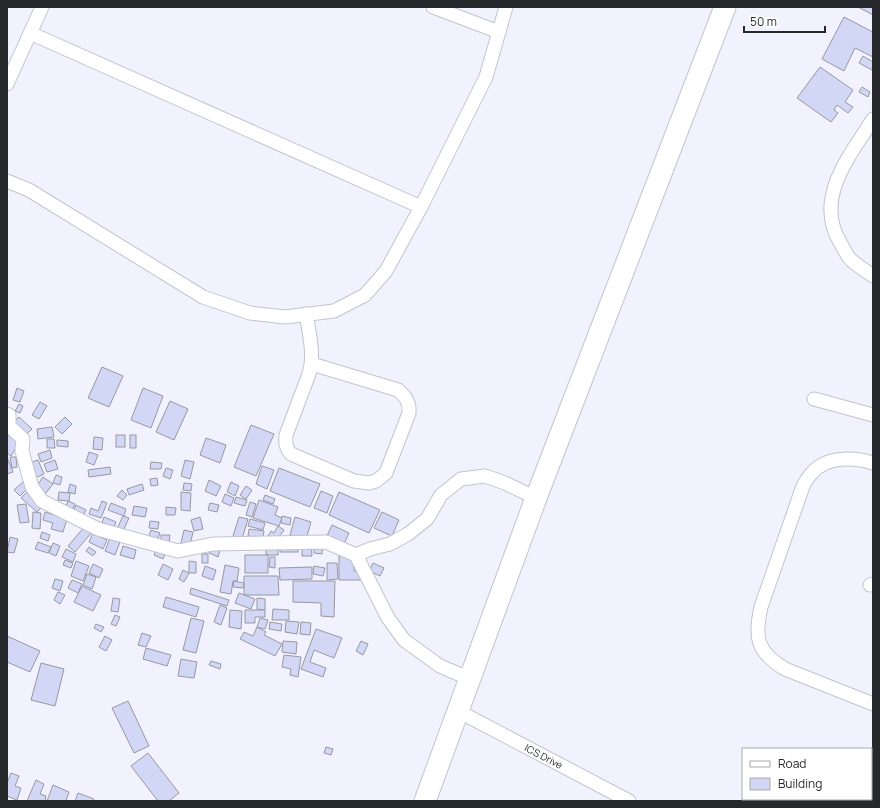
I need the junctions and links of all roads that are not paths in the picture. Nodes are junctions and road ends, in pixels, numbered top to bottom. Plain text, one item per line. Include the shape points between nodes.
1 (42, 7) edge
2 (433, 7) edge
3 (506, 7) edge
4 (725, 7) edge
5 (499, 32) junction
6 (30, 33) junction
7 (7, 84) edge
8 (873, 119) edge
9 (7, 181) edge
10 (420, 207) junction
11 (873, 276) edge
12 (306, 314) junction
13 (312, 364) junction
14 (814, 399) dead end
15 (7, 414) edge
16 (873, 415) edge
17 (873, 462) edge
18 (536, 498) junction
19 (356, 555) junction
20 (470, 678) junction
21 (873, 704) edge
22 (458, 711) junction
23 (425, 801) edge
24 (629, 801) edge

1 - 6 street
2 - 5 street
3 - 5 street
4 - 18 main road
5 - 10 street via 486,77
6 - 7 street
6 - 10 street
8 - 11 street via 843,166 832,194 830,216 836,236 850,259
9 - 12 street via 29,190 203,297 250,313 285,317
10 - 12 street via 386,272 365,294 334,311
12 - 13 street
13 - 13 street via 398,390 408,400 410,413 392,460 386,473 376,481 354,481 287,450 286,435
14 - 16 street
15 - 19 street via 9,426 23,439 22,451 32,487 42,501 98,528 178,551 213,544 326,542
17 - 21 street via 843,458 827,463 812,472 803,486 757,624 763,651 773,662 784,669
18 - 19 street via 485,476 461,479 441,495 427,519 408,534 390,544
18 - 20 main road
19 - 20 street via 388,618 404,640 440,666
20 - 22 main road
22 - 23 main road
22 - 24 street, ICS Drive

